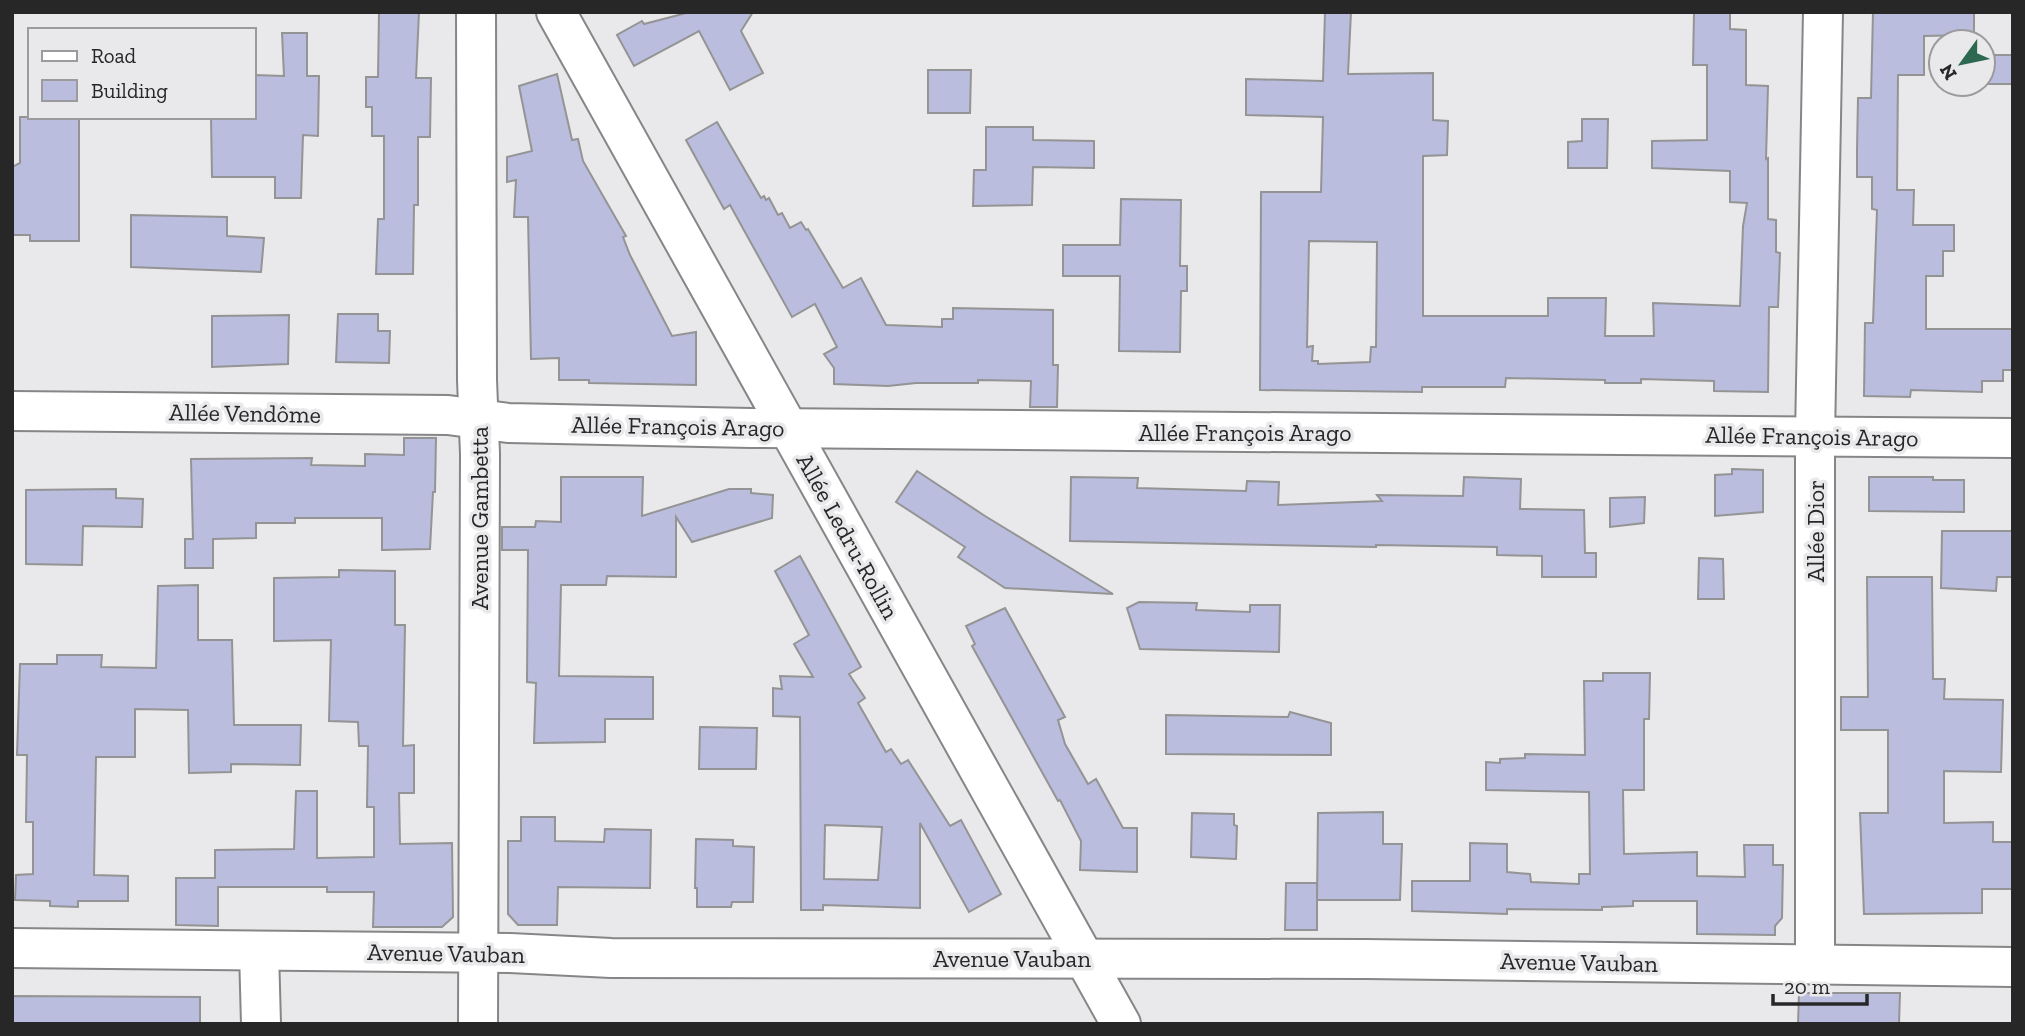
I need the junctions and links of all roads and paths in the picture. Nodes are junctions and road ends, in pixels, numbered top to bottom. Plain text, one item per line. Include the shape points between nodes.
1 (476, 12) edge
2 (556, 12) edge
3 (1823, 12) edge
4 (12, 411) edge
5 (478, 418) junction
6 (788, 428) junction
7 (1815, 436) junction
8 (2013, 438) edge
9 (12, 948) edge
10 (259, 951) junction
11 (478, 952) junction
12 (1084, 958) junction
13 (1815, 965) junction
14 (2013, 967) edge
15 (261, 1024) edge
16 (478, 1024) edge
17 (1121, 1024) edge

1 - 5 street, Avenue Gambetta
2 - 6 street, Allée Ledru-Rollin
3 - 7 street, Allée Dior
4 - 5 street, Allée Vendôme
5 - 6 street, Allée François Arago via 508,423
5 - 11 street, Avenue Gambetta
6 - 7 street, Allée François Arago
6 - 12 street, Allée Ledru-Rollin
7 - 8 street, Allée François Arago
7 - 13 street, Allée Dior
9 - 10 street, Avenue Vauban
10 - 11 street, Avenue Vauban
10 - 15 street
11 - 12 street, Avenue Vauban via 611,958
11 - 16 street, Avenue Gambetta
12 - 13 street, Avenue Vauban
12 - 17 street, Allée Ledru-Rollin
13 - 14 street, Avenue Vauban

